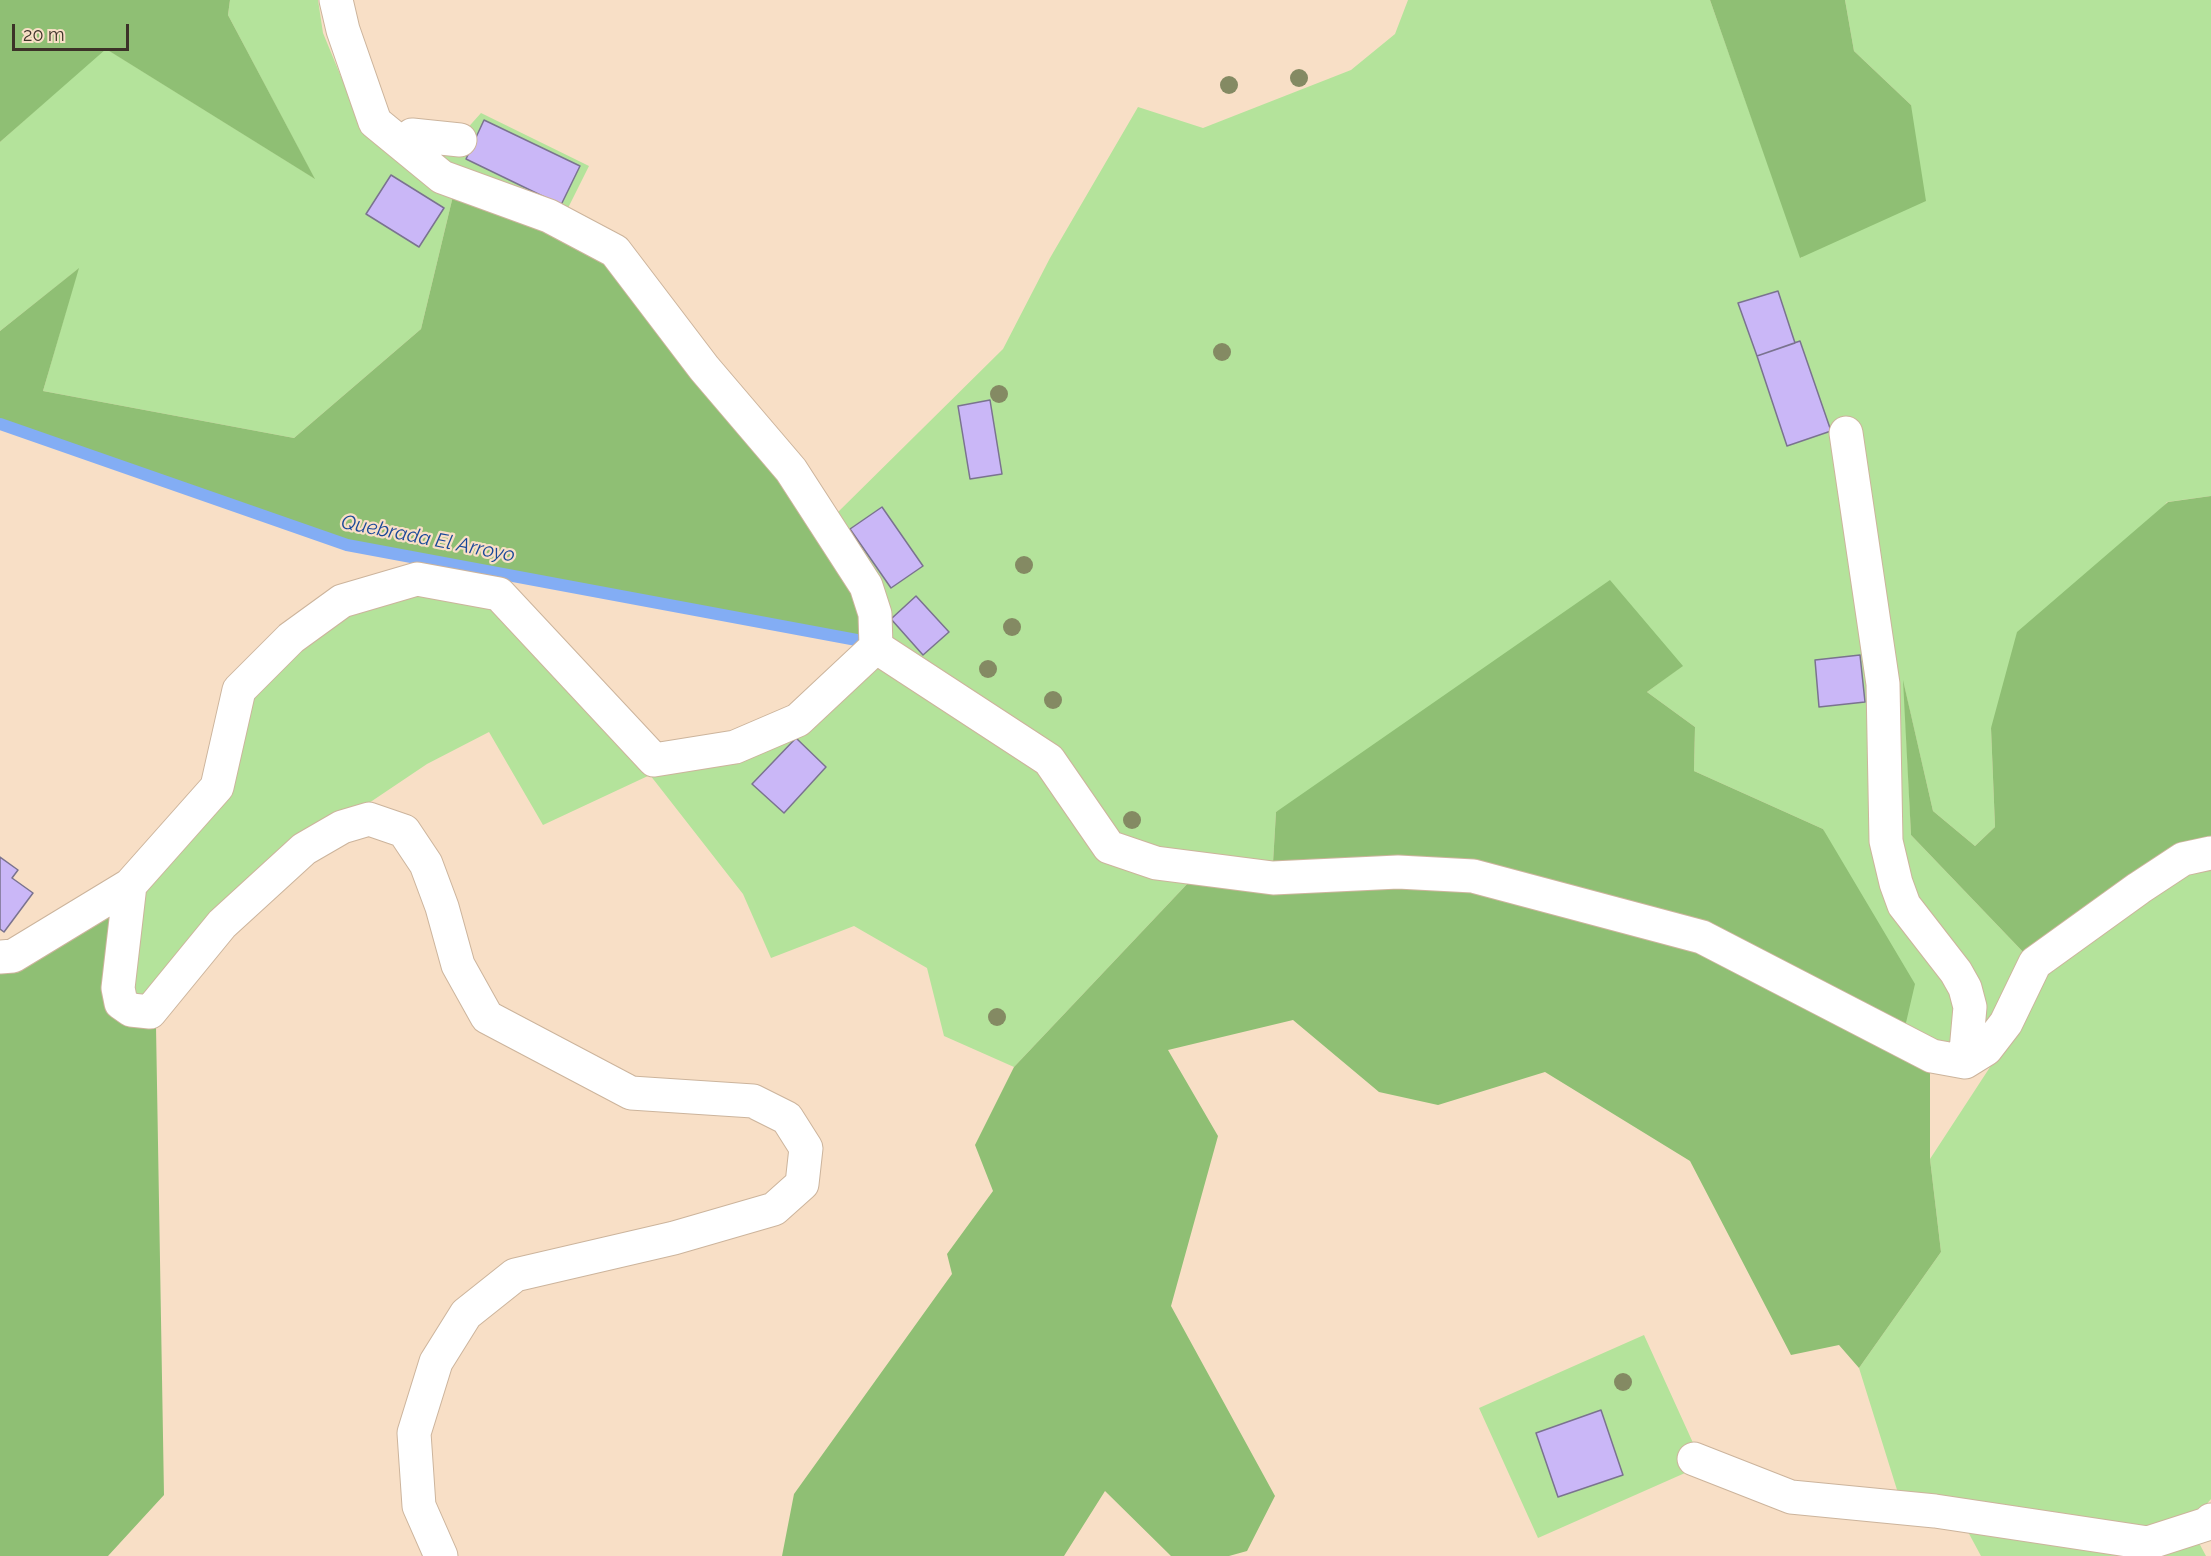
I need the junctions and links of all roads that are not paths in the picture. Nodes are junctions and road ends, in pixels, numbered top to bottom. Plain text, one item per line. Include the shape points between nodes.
1 (336, 0) edge
2 (460, 140) dead end
3 (402, 144) junction
4 (1846, 434) dead end
5 (876, 647) junction
6 (2211, 853) edge
7 (130, 885) junction
8 (0, 957) edge
9 (1965, 1062) junction
10 (1694, 1459) dead end
11 (2210, 1525) edge
12 (441, 1556) edge

1 - 3 street via 375,122
2 - 3 street via 412,135
3 - 5 street via 442,177 549,216 615,251 704,368 791,470 866,586 875,614
4 - 9 street via 1883,684 1886,841 1904,905 1965,988 1970,1007
5 - 7 street via 798,720 735,747 654,760 500,594 417,579 342,601 291,638 239,690 217,787
5 - 9 street via 1049,760 1109,847 1156,863 1273,878 1398,872 1473,876 1702,937 1932,1056
6 - 9 street via 2183,859 2035,963 2006,1023 1986,1049
7 - 8 street via 13,956
7 - 12 street via 118,988 121,1003 131,1010 150,1012 222,924 304,849 342,827 369,819 404,831 426,864 458,965 487,1017 631,1093 753,1101 788,1118 806,1148 802,1184 774,1209 674,1238 515,1275 466,1314 436,1362 414,1433 419,1506
10 - 11 street via 1791,1497 1935,1512 2148,1543

